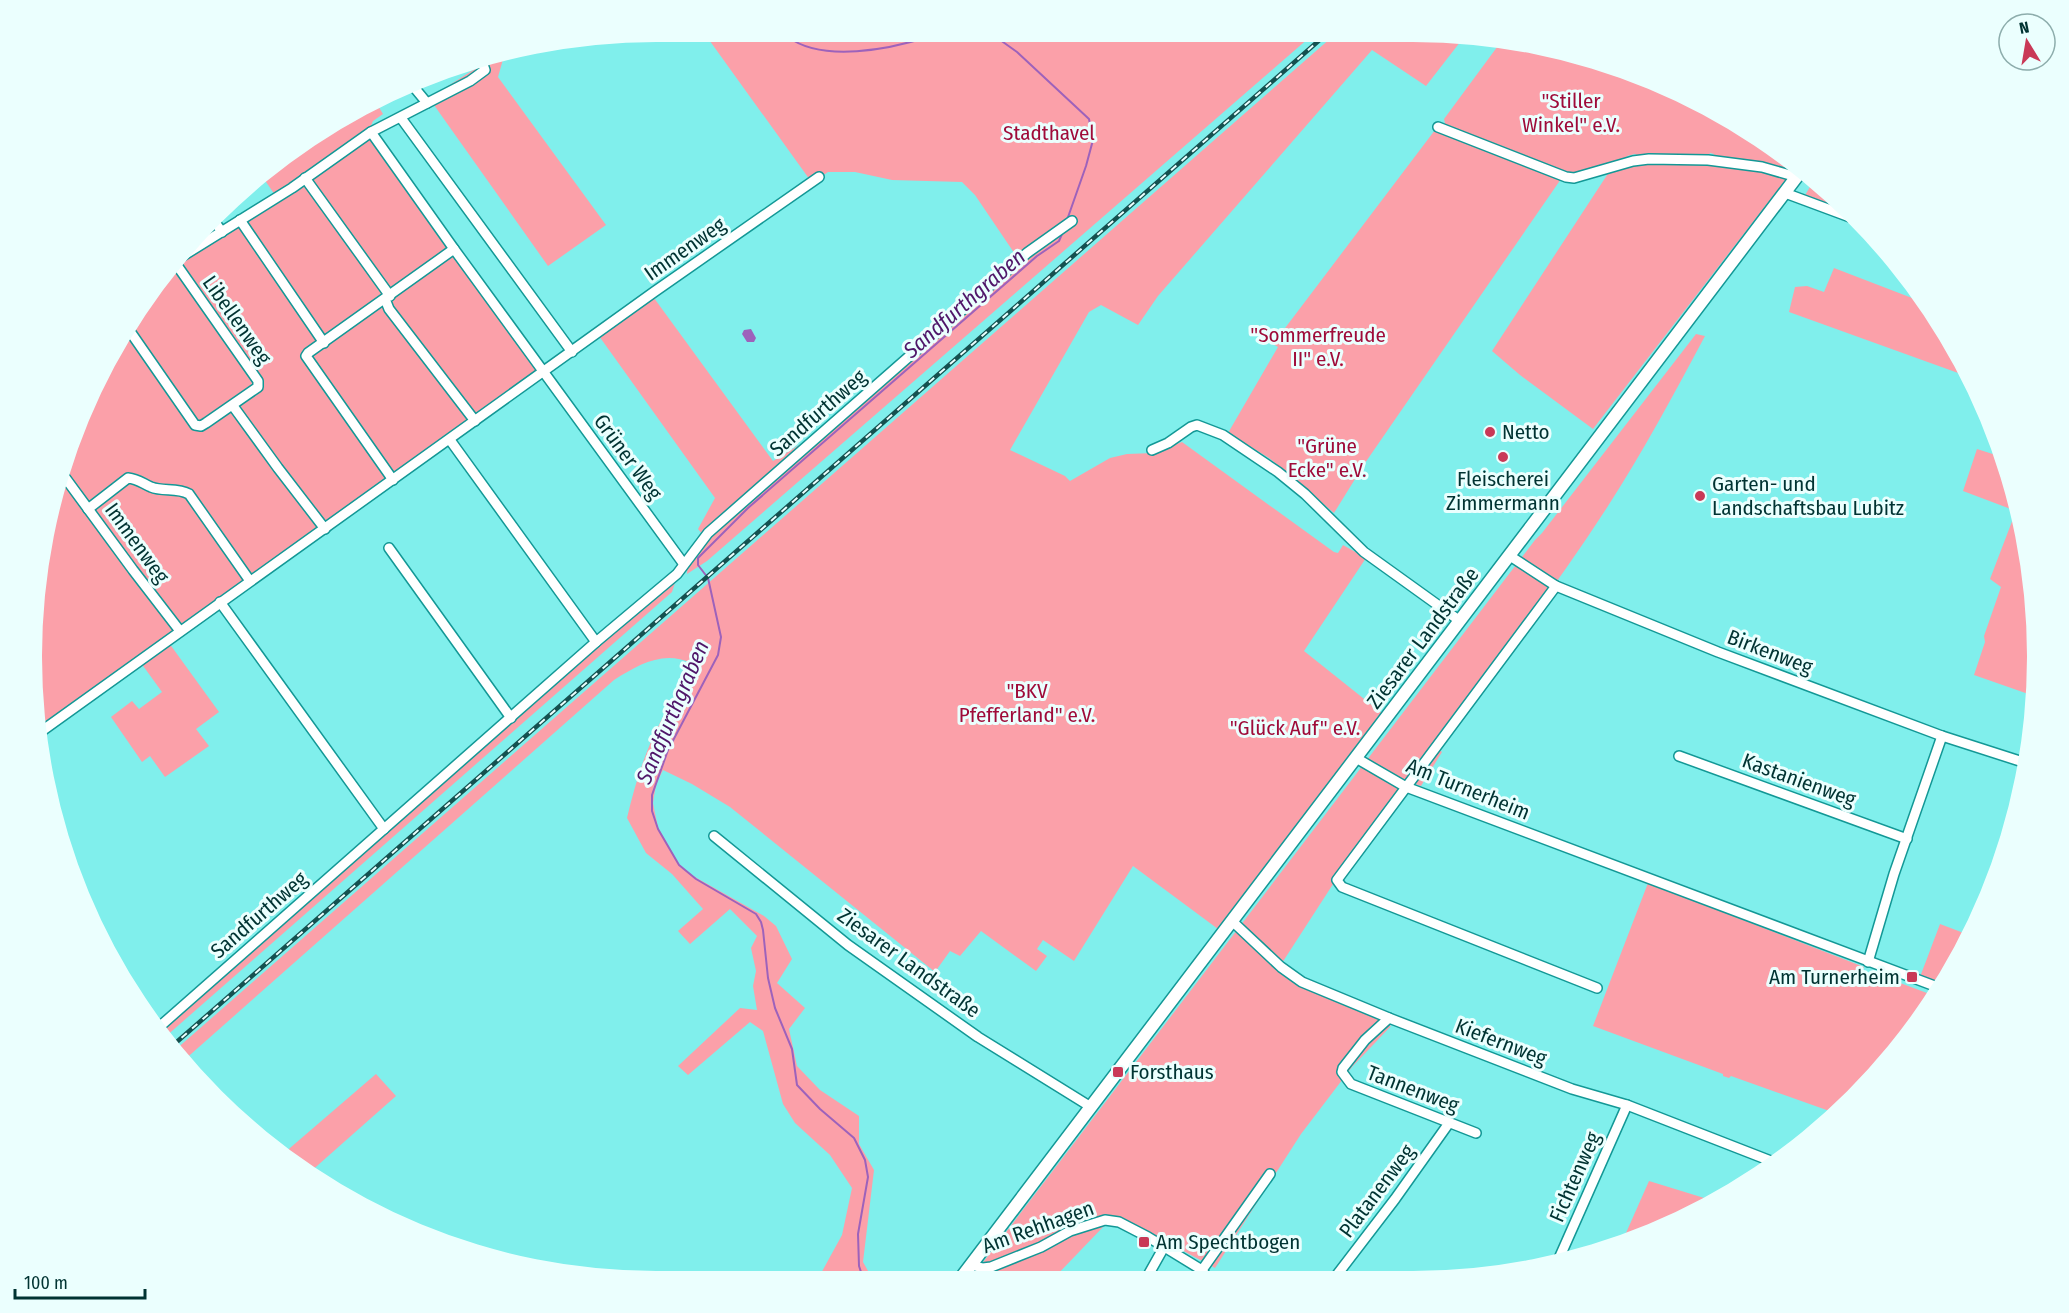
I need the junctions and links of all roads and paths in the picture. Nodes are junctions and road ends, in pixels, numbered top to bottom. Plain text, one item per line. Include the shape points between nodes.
1 (484, 67) edge
2 (417, 91) edge
3 (426, 103) junction
4 (401, 118) junction
5 (1438, 127) dead end
6 (371, 132) junction
7 (1791, 173) edge
8 (819, 177) dead end
9 (1797, 177) edge
10 (305, 178) junction
11 (1785, 193) junction
12 (1837, 212) edge
13 (240, 220) junction
14 (1072, 221) dead end
15 (218, 226) edge
16 (222, 232) junction
17 (198, 246) edge
18 (454, 249) junction
19 (179, 270) edge
20 (387, 298) junction
21 (133, 335) edge
22 (324, 343) junction
23 (572, 352) junction
24 (544, 372) junction
25 (233, 406) junction
26 (475, 421) junction
27 (450, 440) junction
28 (1152, 450) dead end
29 (393, 480) junction
30 (68, 481) edge
31 (88, 509) junction
32 (325, 529) junction
33 (389, 548) dead end
34 (1510, 556) junction
35 (683, 563) junction
36 (250, 581) junction
37 (1556, 586) junction
38 (220, 602) junction
39 (1460, 621) junction
40 (180, 631) junction
41 (596, 642) junction
42 (511, 718) junction
43 (46, 728) edge
44 (1942, 736) junction
45 (1679, 756) dead end
46 (1356, 758) junction
47 (2018, 760) edge
48 (1406, 787) junction
49 (384, 829) junction
50 (714, 836) dead end
51 (1907, 839) junction
52 (1232, 921) junction
53 (1868, 962) junction
54 (1931, 985) edge
55 (1597, 988) dead end
56 (1389, 1018) junction
57 (164, 1023) edge
58 (1627, 1105) junction
59 (1092, 1107) junction
60 (1449, 1123) junction
61 (1476, 1133) dead end
62 (1766, 1159) edge
63 (1270, 1174) dead end
64 (1164, 1247) junction
65 (1562, 1252) edge
66 (971, 1265) junction
67 (1202, 1270) joint
68 (966, 1271) edge
69 (1150, 1271) edge
70 (1340, 1271) edge

1 - 3 street, Libellenweg via 470,81
2 - 3 street
3 - 4 street, Libellenweg
4 - 6 street, Libellenweg
4 - 23 street
5 - 7 street via 1566,177 1649,159 1708,160
6 - 10 street, Libellenweg
6 - 18 street
8 - 23 street, Immenweg
9 - 11 main road, Ziesarer Landstraße
10 - 13 street, Libellenweg
10 - 20 street
11 - 12 street
11 - 34 main road, Ziesarer Landstraße
13 - 16 street, Libellenweg
13 - 22 street
14 - 35 street, Sandfurthweg via 1028,253 708,533
15 - 16 street
16 - 17 street, Libellenweg
18 - 20 street, Libellenweg
18 - 24 street
19 - 25 street, Libellenweg via 259,385
20 - 22 street, Libellenweg
20 - 26 street via 389,309
21 - 25 street, Libellenweg via 195,425 201,426
22 - 29 street, Libellenweg via 306,356
23 - 24 street, Immenweg
24 - 26 street, Immenweg
24 - 35 street, Grüner Weg
25 - 32 street
26 - 27 street, Immenweg
27 - 29 street, Immenweg
27 - 41 street
28 - 39 street via 1197,425 1223,435 1305,494 1364,552
29 - 32 street, Immenweg
30 - 31 street
31 - 36 street, Immenweg via 128,478 139,479 152,488 182,490 189,494
31 - 40 street, Immenweg
32 - 36 street, Immenweg
33 - 42 street
34 - 37 street, Birkenweg
34 - 39 main road, Ziesarer Landstraße
35 - 41 street, Sandfurthweg via 677,574
36 - 38 street, Immenweg
37 - 44 street, Birkenweg
37 - 48 street
38 - 40 street, Immenweg
38 - 49 street
39 - 46 main road, Ziesarer Landstraße
40 - 43 street, Immenweg
41 - 42 street, Sandfurthweg
42 - 49 street, Sandfurthweg
44 - 47 street, Birkenweg
44 - 51 street
45 - 51 street, Kastanienweg
46 - 48 street, Am Turnerheim
46 - 52 main road, Ziesarer Landstraße
48 - 53 street, Am Turnerheim
48 - 55 street via 1337,880 1342,887
49 - 57 street, Sandfurthweg
50 - 59 street, Ziesarer Landstraße via 848,945 986,1042
51 - 53 street
52 - 56 street, Kiefernweg via 1291,975
52 - 59 main road, Ziesarer Landstraße
53 - 54 street, Am Turnerheim
56 - 58 street, Kiefernweg via 1587,1094
56 - 60 street, Tannenweg via 1365,1040 1342,1072 1351,1084
58 - 62 street, Kiefernweg
58 - 65 street, Fichtenweg
59 - 66 main road, Ziesarer Landstraße
60 - 61 street, Tannenweg
60 - 70 street, Platanenweg
63 - 67 street
64 - 66 street, Am Rehhagen via 1119,1222 1105,1220 1070,1231 991,1267
64 - 67 street, Am Rehhagen
64 - 69 street
66 - 68 main road, Ziesarer Landstraße

